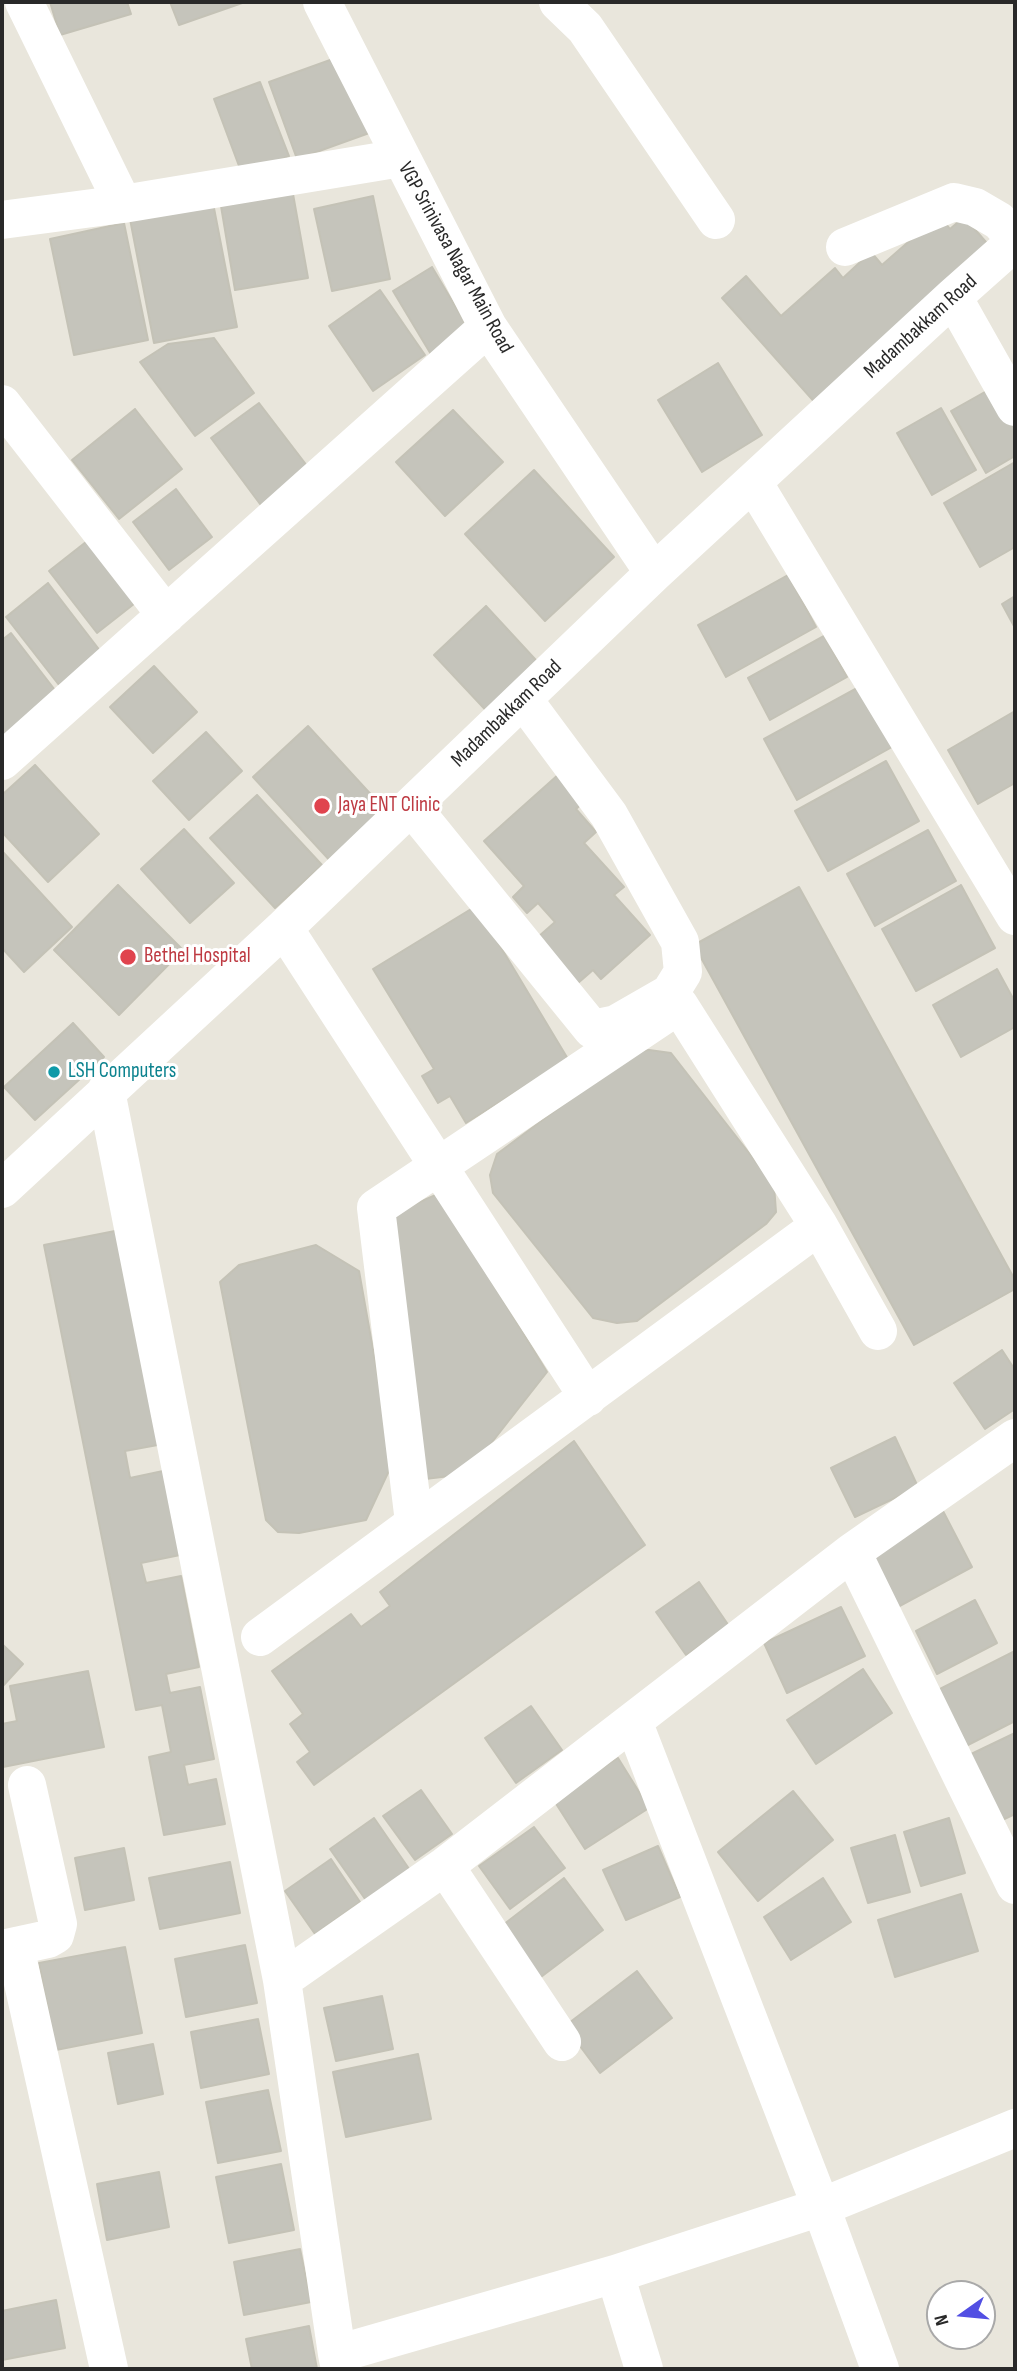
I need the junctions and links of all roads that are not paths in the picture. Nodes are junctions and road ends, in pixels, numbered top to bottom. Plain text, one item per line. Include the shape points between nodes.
1 (24, 2) edge
2 (322, 2) edge
3 (558, 2) edge
4 (401, 158) junction
5 (123, 204) junction
6 (2, 220) edge
7 (716, 220) dead end
8 (1015, 240) edge
9 (845, 247) dead end
10 (953, 297) junction
11 (488, 327) junction
12 (2, 404) edge
13 (1015, 407) edge
14 (753, 482) junction
15 (654, 573) junction
16 (166, 615) junction
17 (523, 699) junction
18 (2, 761) edge
19 (411, 806) junction
20 (1015, 916) edge
21 (284, 928) junction
22 (106, 1091) junction
23 (439, 1166) junction
24 (2, 1189) edge
25 (819, 1226) junction
26 (878, 1331) dead end
27 (588, 1397) junction
28 (1015, 1438) edge
29 (414, 1522) junction
30 (852, 1552) junction
31 (260, 1637) dead end
32 (633, 1721) junction
33 (27, 1785) dead end
34 (445, 1866) junction
35 (1015, 1885) edge
36 (8, 1948) edge
37 (282, 1980) junction
38 (562, 2042) dead end
39 (1015, 2128) edge
40 (821, 2207) junction
41 (615, 2274) junction
42 (338, 2362) edge
43 (109, 2369) edge
44 (644, 2369) edge
45 (880, 2369) edge

1 - 5 street
2 - 4 street, VGP Srinivasa Nagar Main Road
3 - 7 street via 585,28
4 - 5 street
4 - 11 street, VGP Srinivasa Nagar Main Road
5 - 6 street
8 - 9 street via 999,221 975,207 954,202
8 - 10 street, Madambakkam Road
10 - 13 street
10 - 14 street, Madambakkam Road
11 - 15 street, VGP Srinivasa Nagar Main Road
11 - 16 street
12 - 16 street
14 - 15 street, Madambakkam Road
14 - 20 street
15 - 17 street, Madambakkam Road
16 - 18 street
17 - 19 street, Madambakkam Road
17 - 19 street via 609,816 680,942 683,972 670,993 615,1024 592,1029
19 - 21 street, Madambakkam Road
21 - 22 street, Madambakkam Road
21 - 23 street
22 - 24 street, Madambakkam Road
22 - 37 street
23 - 25 street via 679,1005
23 - 27 street
23 - 29 street via 376,1208
25 - 26 street
25 - 27 street
27 - 29 street
28 - 30 street
29 - 31 street
30 - 32 street
30 - 35 street
32 - 34 street
32 - 40 street
33 - 36 street via 58,1924 48,1940
34 - 37 street
34 - 38 street
36 - 43 street
37 - 42 street
39 - 40 street
40 - 41 street
40 - 45 street
41 - 42 street
41 - 44 street

